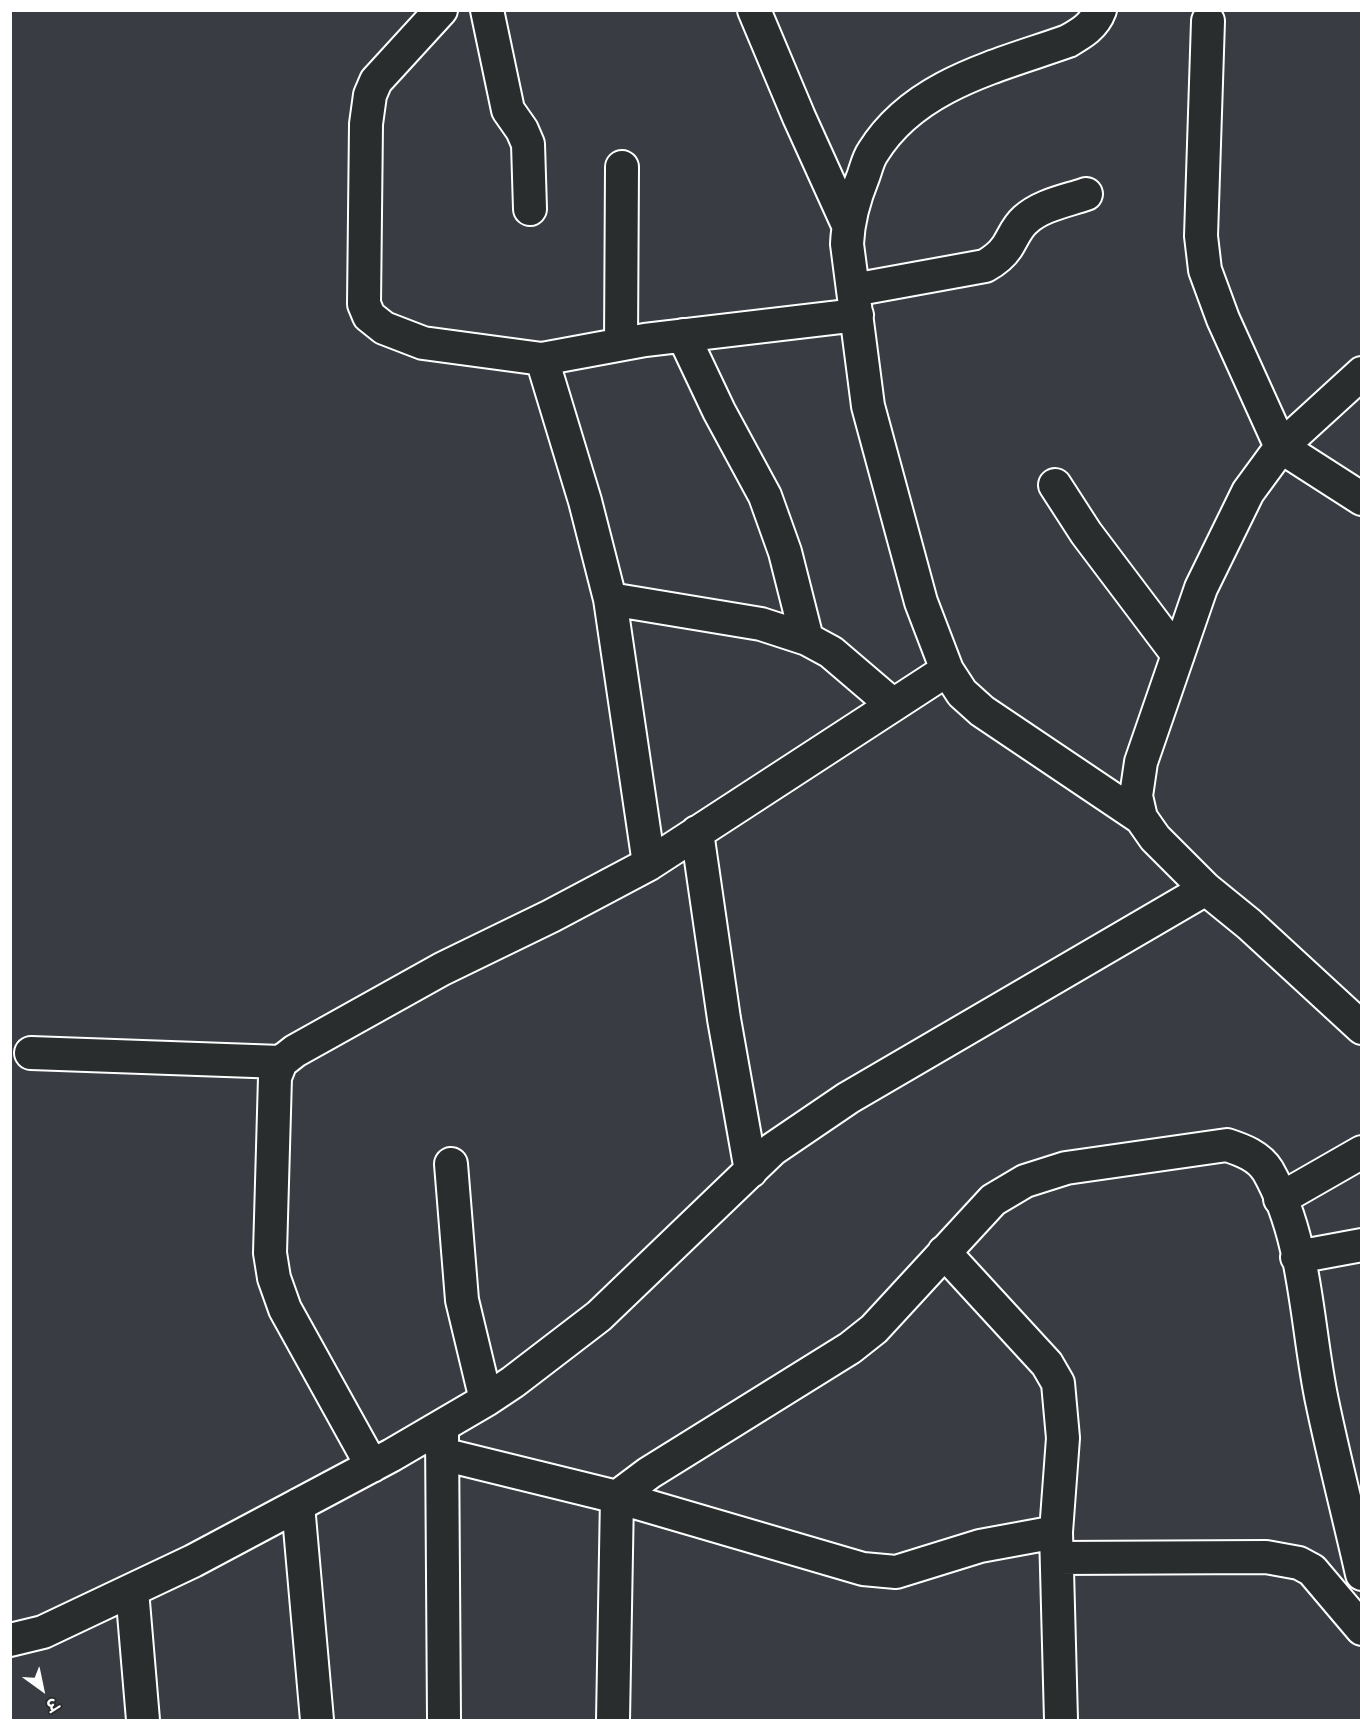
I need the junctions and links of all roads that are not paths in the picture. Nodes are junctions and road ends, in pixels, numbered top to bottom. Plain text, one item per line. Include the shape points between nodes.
1 (441, 10) edge
2 (487, 10) edge
3 (754, 10) edge
4 (1100, 10) edge
5 (1208, 21) dead end
6 (622, 167) dead end
7 (1086, 194) dead end
8 (530, 209) dead end
9 (848, 225) junction
10 (855, 303) junction
11 (683, 335) junction
12 (621, 344) junction
13 (542, 358) junction
14 (1362, 373) edge
15 (1281, 447) junction
16 (1055, 485) dead end
17 (1362, 499) edge
18 (610, 598) junction
19 (807, 639) junction
20 (1178, 655) junction
21 (947, 670) junction
22 (893, 705) junction
23 (1141, 818) junction
24 (697, 832) junction
25 (649, 864) junction
26 (1206, 889) junction
27 (1362, 1029) edge
28 (31, 1053) dead end
29 (281, 1062) junction
30 (1362, 1152) edge
31 (451, 1164) dead end
32 (751, 1171) junction
33 (1280, 1199) junction
34 (1362, 1245) edge
35 (944, 1252) junction
36 (1298, 1257) junction
37 (486, 1400) junction
38 (442, 1440) junction
39 (372, 1466) junction
40 (617, 1497) junction
41 (298, 1505) junction
42 (1056, 1545) junction
43 (1361, 1567) edge
44 (132, 1590) junction
45 (1362, 1629) edge
46 (10, 1640) edge
47 (143, 1720) edge
48 (317, 1720) edge
49 (444, 1720) edge
50 (613, 1720) edge
51 (1061, 1720) edge

1 - 13 street via 376,81 370,95 366,124 364,304 369,316 384,328 423,343
2 - 8 street via 508,110 528,144
3 - 9 street
4 - 9 street via 1086,31 1068,41 950,84 920,102 895,124 872,153
5 - 15 street via 1201,236 1205,270
6 - 12 street
7 - 10 street via 1041,209 1025,219 998,258 985,266
9 - 10 street
10 - 11 street
10 - 21 street via 868,406 921,602
11 - 12 street
11 - 19 street via 765,496
12 - 13 street
13 - 18 street
14 - 15 street
15 - 17 street
15 - 20 street via 1248,492 1201,588
16 - 20 street via 1086,533
18 - 19 street via 761,624
18 - 25 street
19 - 22 street via 831,652
20 - 23 street via 1141,762 1136,796
21 - 22 street
21 - 23 street via 962,693 982,711
22 - 24 street
23 - 26 street via 1155,838
24 - 25 street
24 - 32 street
25 - 29 street via 441,969
26 - 27 street
26 - 32 street via 848,1098 773,1149
28 - 29 street
29 - 39 street via 275,1077 270,1253 274,1278 285,1309
30 - 33 street
31 - 37 street via 462,1300
32 - 37 street via 599,1316
33 - 35 street via 1267,1169 1247,1152 1227,1145 1066,1168 1025,1181 993,1200
33 - 36 street
34 - 36 street
35 - 40 street via 874,1329 850,1348
35 - 42 street via 1047,1364 1058,1383 1063,1438
36 - 43 street via 1322,1400
37 - 38 street
38 - 39 street
38 - 40 street
38 - 49 street
39 - 41 street
40 - 42 street via 874,1570 896,1572 980,1546
40 - 50 street
41 - 44 street
41 - 48 street
42 - 45 street via 1266,1557 1299,1563 1312,1570
42 - 51 street
44 - 46 street via 43,1632
44 - 47 street

